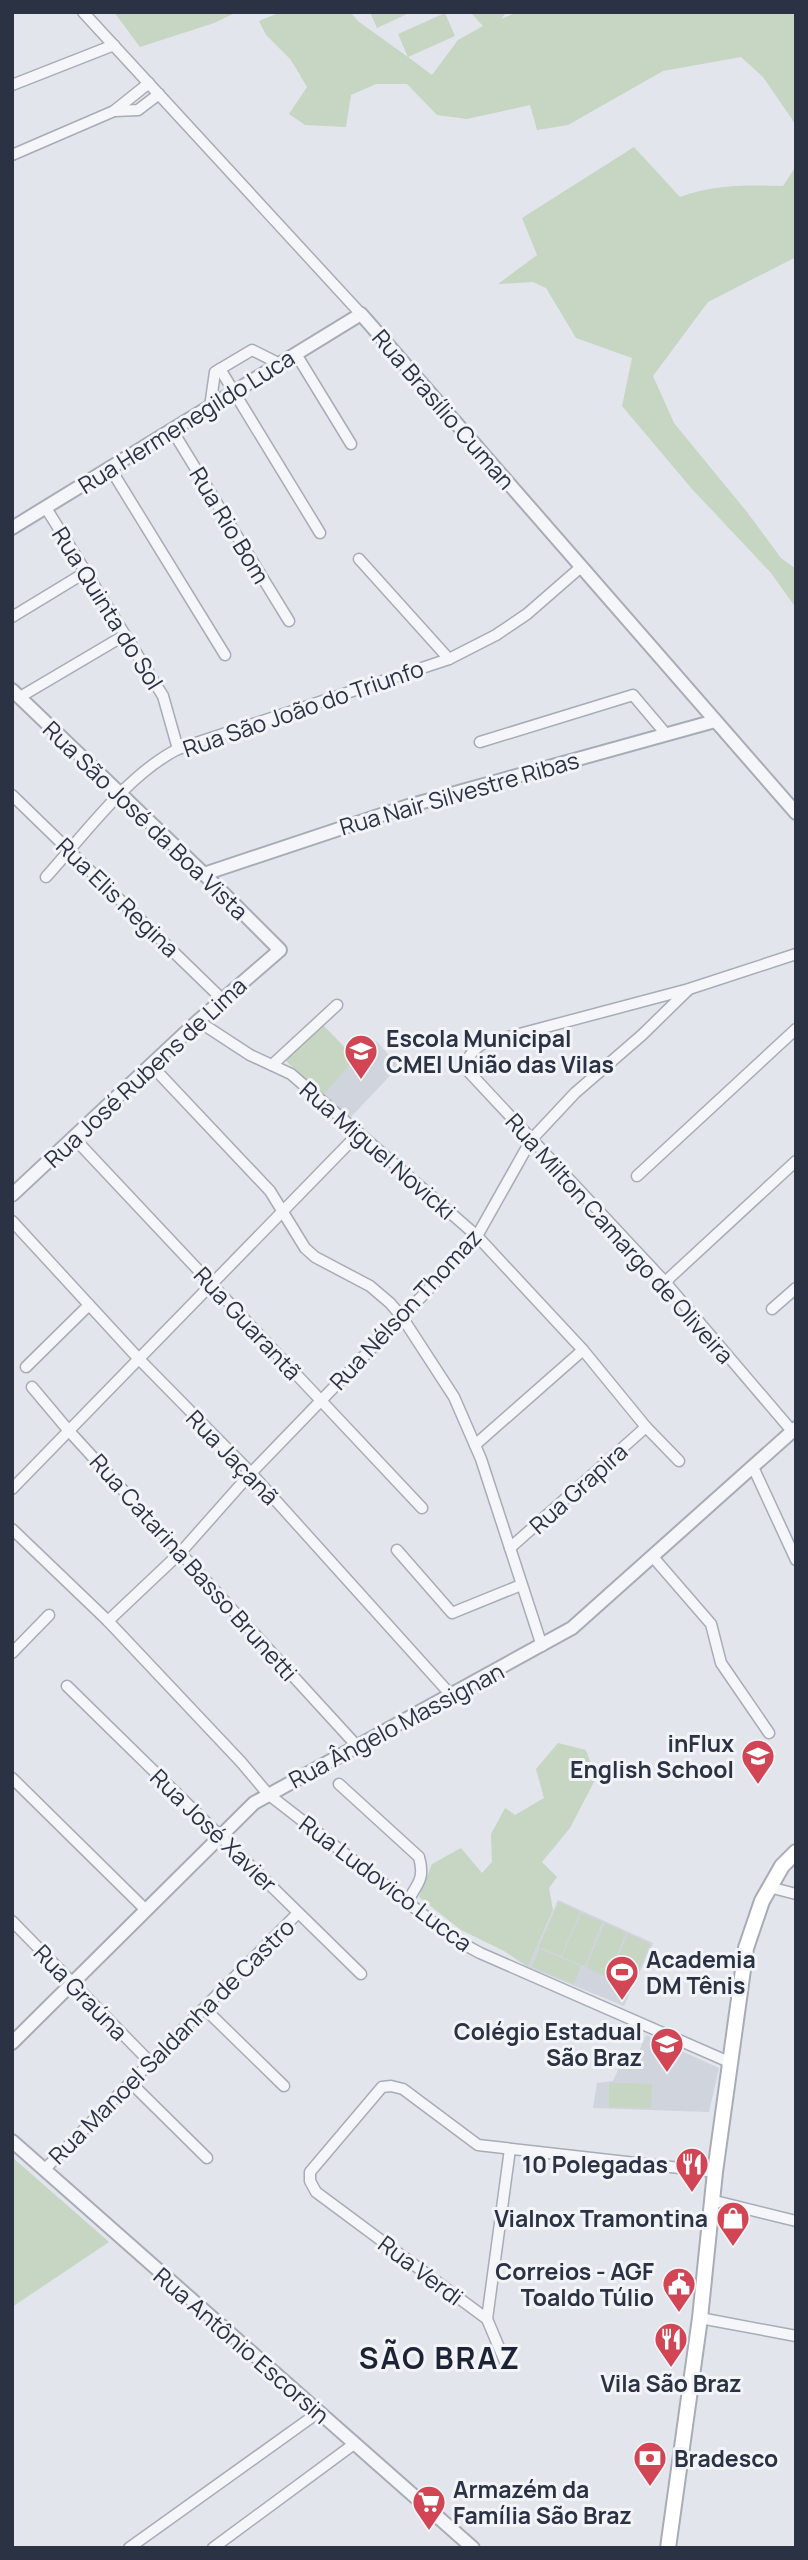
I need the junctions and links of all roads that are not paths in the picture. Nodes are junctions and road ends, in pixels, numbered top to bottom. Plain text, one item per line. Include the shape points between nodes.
1 (83, 12) edge
2 (114, 45) junction
3 (149, 83) junction
4 (12, 85) edge
5 (159, 94) junction
6 (114, 111) junction
7 (12, 155) edge
8 (360, 314) junction
9 (296, 354) junction
10 (280, 364) junction
11 (220, 369) junction
12 (234, 392) junction
13 (210, 407) junction
14 (172, 430) junction
15 (351, 444) dead end
16 (110, 468) junction
17 (46, 508) junction
18 (12, 528) edge
19 (320, 533) dead end
20 (359, 559) dead end
21 (581, 567) junction
22 (86, 572) junction
23 (12, 617) edge
24 (289, 621) dead end
25 (125, 635) junction
26 (225, 654) dead end
27 (449, 659) junction
28 (16, 693) edge
29 (715, 722) junction
30 (666, 734) junction
31 (480, 742) dead end
32 (178, 749) junction
33 (12, 795) edge
34 (120, 795) junction
35 (796, 813) edge
36 (70, 850) junction
37 (204, 874) junction
38 (46, 877) dead end
39 (279, 950) joint
40 (796, 954) edge
41 (689, 989) junction
42 (223, 1000) junction
43 (337, 1005) dead end
44 (198, 1021) junction
45 (796, 1029) edge
46 (151, 1065) junction
47 (272, 1065) junction
48 (359, 1133) junction
49 (74, 1138) junction
50 (531, 1140) junction
51 (796, 1161) edge
52 (637, 1176) dead end
53 (12, 1195) edge
54 (284, 1212) junction
55 (12, 1221) edge
56 (477, 1236) junction
57 (665, 1282) junction
58 (212, 1285) junction
59 (796, 1288) edge
60 (89, 1305) junction
61 (772, 1309) dead end
62 (402, 1317) junction
63 (583, 1350) junction
64 (138, 1359) junction
65 (26, 1367) dead end
66 (32, 1387) dead end
67 (321, 1400) junction
68 (646, 1427) junction
69 (794, 1430) edge
70 (69, 1431) junction
71 (475, 1445) junction
72 (679, 1461) dead end
73 (753, 1467) junction
74 (251, 1473) junction
75 (12, 1489) edge
76 (422, 1508) dead end
77 (12, 1529) edge
78 (510, 1548) junction
79 (397, 1550) dead end
80 (181, 1552) junction
81 (653, 1557) junction
82 (796, 1560) edge
83 (521, 1585) junction
84 (49, 1615) dead end
85 (108, 1621) junction
86 (541, 1646) junction
87 (12, 1653) edge
88 (67, 1686) dead end
89 (451, 1695) junction
90 (769, 1733) dead end
91 (358, 1746) junction
92 (12, 1779) edge
93 (340, 1784) dead end
94 (268, 1794) junction
95 (219, 1837) junction
96 (796, 1852) edge
97 (769, 1887) junction
98 (796, 1894) edge
99 (407, 1902) junction
100 (146, 1910) junction
101 (298, 1913) junction
102 (12, 1921) edge
103 (361, 1974) dead end
104 (71, 1984) junction
105 (205, 2009) junction
106 (12, 2043) edge
107 (150, 2062) junction
108 (729, 2062) junction
109 (131, 2083) junction
110 (284, 2085) dead end
111 (12, 2141) edge
112 (510, 2148) junction
113 (207, 2158) dead end
114 (44, 2170) junction
115 (715, 2172) junction
116 (711, 2200) junction
117 (796, 2221) edge
118 (700, 2318) junction
119 (487, 2319) junction
120 (796, 2336) edge
121 (506, 2364) dead end
122 (318, 2412) junction
123 (354, 2444) junction
124 (129, 2548) edge
125 (213, 2548) edge
126 (473, 2548) edge
127 (668, 2548) edge

1 - 2 street, Rua Brasílio Cuman
2 - 3 street, Rua Brasílio Cuman
2 - 4 street
3 - 5 street, Rua Brasílio Cuman
3 - 6 street
5 - 6 street via 138,110
5 - 8 street, Rua Brasílio Cuman
6 - 7 street
8 - 9 street, Rua Hermenegildo Luca
8 - 21 street, Rua Brasílio Cuman
9 - 10 street, Rua Hermenegildo Luca
9 - 15 street
10 - 11 street via 251,350
10 - 12 street, Rua Hermenegildo Luca
11 - 12 street
11 - 13 street via 215,373
12 - 13 street, Rua Hermenegildo Luca
12 - 19 street
13 - 14 street, Rua Hermenegildo Luca
14 - 16 street, Rua Hermenegildo Luca
14 - 24 street, Rua Rio Bom
16 - 17 street, Rua Hermenegildo Luca
16 - 26 street
17 - 18 street, Rua Hermenegildo Luca
17 - 22 street, Rua Quinta do Sol
20 - 27 street
21 - 27 street, Rua São João do Triunfo via 527,614
21 - 29 street, Rua Brasílio Cuman
22 - 23 street
22 - 25 street, Rua Quinta do Sol
25 - 28 street
25 - 32 street, Rua Quinta do Sol via 163,696
27 - 32 street, Rua São João do Triunfo
28 - 34 street, Rua São José da Boa Vista
29 - 30 street, Rua Nair Silvestre Ribas
29 - 35 street, Rua Brasílio Cuman
30 - 31 street via 633,695
30 - 37 street, Rua Nair Silvestre Ribas via 419,802
32 - 34 street, Rua São João do Triunfo via 151,765
33 - 36 street, Rua Elis Regina
34 - 36 street, Rua São João do Triunfo
34 - 37 street, Rua São José da Boa Vista
36 - 38 street, Rua São João do Triunfo
36 - 42 street, Rua Elis Regina
37 - 39 street, Rua São José da Boa Vista
39 - 42 street, Rua José Rubens de Lima
40 - 41 street
41 - 50 street, Rua Nélson Thomaz via 575,1093
41 - 50 street, Rua Milton Camargo de Oliveira via 482,1044 471,1052 469,1072
42 - 44 street, Rua José Rubens de Lima
43 - 47 street
44 - 46 street, Rua José Rubens de Lima
44 - 47 street, Rua Miguel Novicki
45 - 52 street
46 - 49 street, Rua José Rubens de Lima
46 - 54 street via 270,1191
47 - 48 street, Rua Miguel Novicki via 291,1074
48 - 54 street
48 - 56 street, Rua Miguel Novicki
49 - 53 street, Rua José Rubens de Lima
49 - 58 street, Rua Guarantã
50 - 56 street, Rua Nélson Thomaz
50 - 57 street, Rua Milton Camargo de Oliveira
51 - 57 street
54 - 58 street
54 - 62 street via 304,1248 370,1286
55 - 60 street, Rua Jaçanã
56 - 62 street, Rua Nélson Thomaz
56 - 63 street, Rua Miguel Novicki
57 - 69 street, Rua Milton Camargo de Oliveira
58 - 64 street
58 - 67 street, Rua Guarantã
59 - 61 street
60 - 64 street, Rua Jaçanã
60 - 65 street
62 - 67 street, Rua Nélson Thomaz
62 - 71 street via 454,1397
63 - 68 street, Rua Miguel Novicki
63 - 71 street
64 - 70 street
64 - 74 street, Rua Jaçanã
66 - 70 street, Rua Catarina Basso Brunetti
67 - 74 street, Rua Nélson Thomaz
67 - 76 street, Rua Guarantã
68 - 72 street, Rua Miguel Novicki
68 - 78 street, Rua Grapira
69 - 73 street, Rua Ângelo Massignan
70 - 75 street
70 - 80 street, Rua Catarina Basso Brunetti
71 - 78 street
73 - 81 street, Rua Ângelo Massignan
73 - 82 street
74 - 80 street, Rua Nélson Thomaz
74 - 89 street, Rua Jaçanã
77 - 85 street, Rua Ludovico Lucca
78 - 83 street
79 - 83 street via 452,1613
80 - 85 street, Rua Nélson Thomaz
80 - 91 street, Rua Catarina Basso Brunetti
81 - 86 street, Rua Ângelo Massignan via 581,1621
81 - 90 street via 711,1624 722,1663
83 - 86 street
84 - 87 street
85 - 94 street, Rua Ludovico Lucca
86 - 89 street, Rua Ângelo Massignan
88 - 95 street, Rua José Xavier
89 - 91 street, Rua Ângelo Massignan
91 - 94 street, Rua Ângelo Massignan
92 - 100 street
93 - 99 street via 419,1857 421,1880
94 - 95 street, Rua Ângelo Massignan
94 - 99 street, Rua Ludovico Lucca
95 - 100 street, Rua Ângelo Massignan
95 - 101 street, Rua José Xavier
96 - 97 main road
97 - 98 street
97 - 108 main road via 746,1948
99 - 108 street, Rua Ludovico Lucca via 480,1953
100 - 104 street, Rua Ângelo Massignan
101 - 103 street, Rua José Xavier
101 - 105 street, Rua Manoel Saldanha de Castro
102 - 104 street, Rua Graúna
104 - 106 street, Rua Ângelo Massignan
104 - 107 street, Rua Graúna
105 - 107 street, Rua Manoel Saldanha de Castro
105 - 110 street
107 - 109 street, Rua Manoel Saldanha de Castro
108 - 115 main road
109 - 113 street
109 - 114 street, Rua Manoel Saldanha de Castro
111 - 114 street, Rua Antônio Escorsin
112 - 115 street
112 - 119 street
112 - 119 street, Rua Verdi via 478,2145 403,2089 382,2087 310,2172 316,2192
114 - 122 street, Rua Antônio Escorsin
115 - 116 main road
116 - 117 street
116 - 118 main road
118 - 120 street
118 - 127 main road
119 - 121 street, Rua Verdi
122 - 123 street, Rua Antônio Escorsin
122 - 124 street
123 - 125 street
123 - 126 street, Rua Antônio Escorsin

